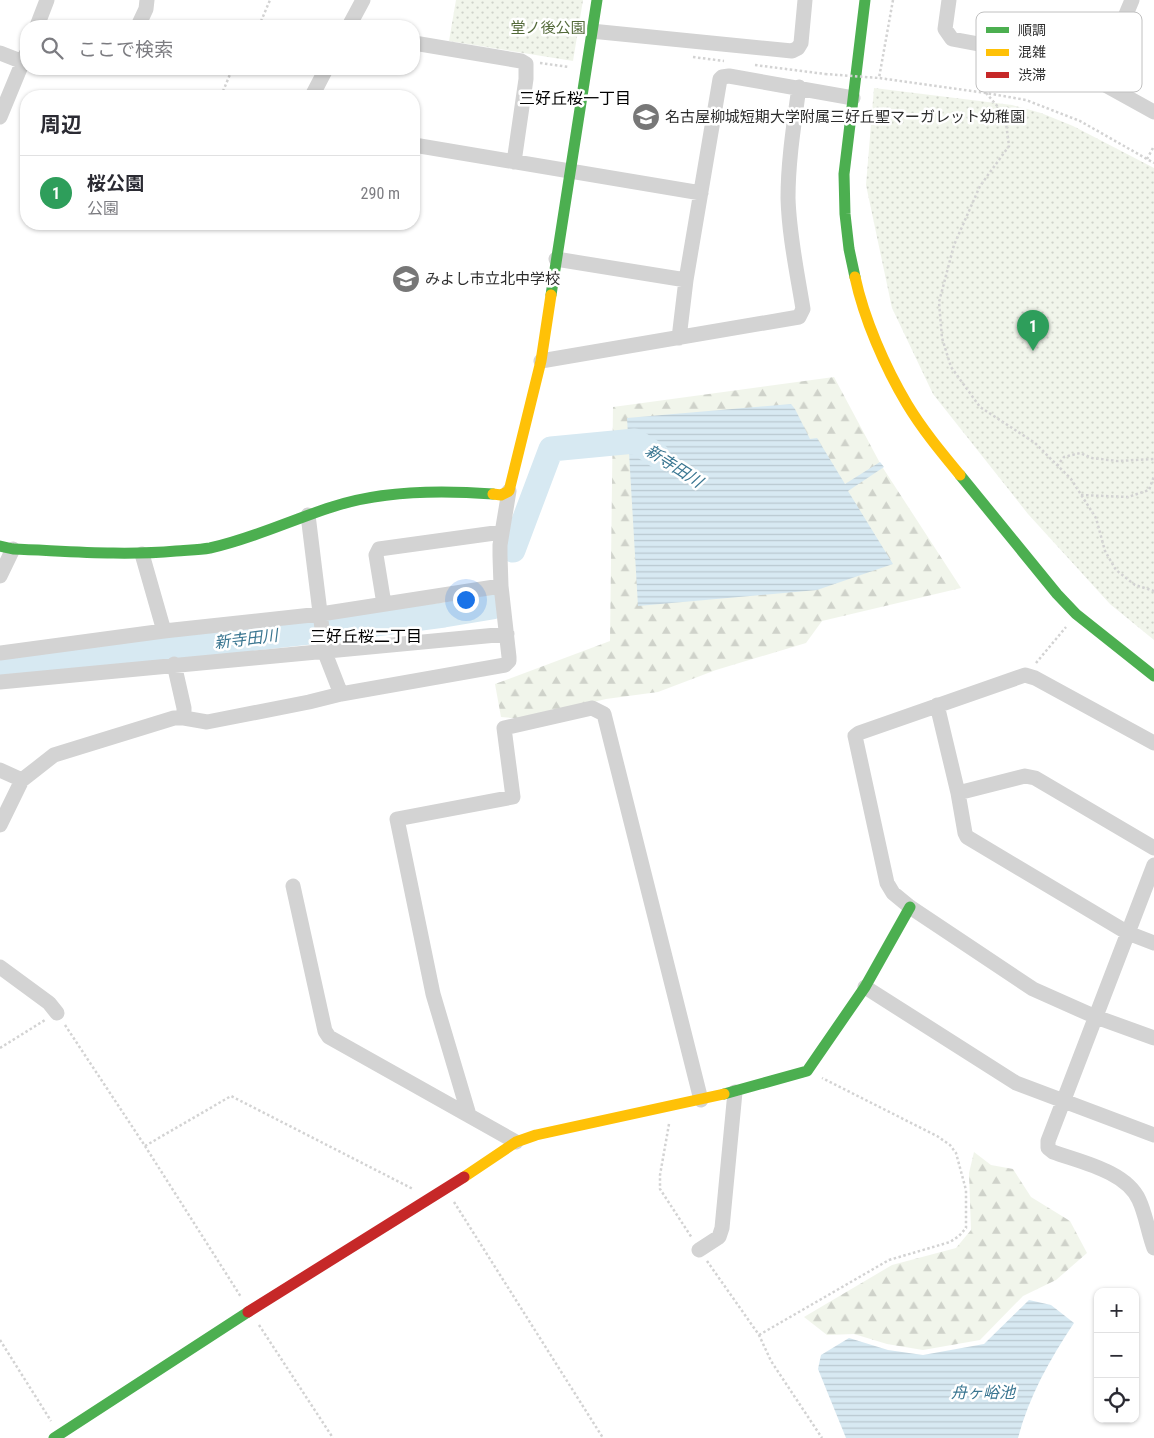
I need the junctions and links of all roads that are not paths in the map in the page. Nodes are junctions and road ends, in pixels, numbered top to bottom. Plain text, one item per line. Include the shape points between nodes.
1 (47, 0) edge
2 (147, 0) edge
3 (363, 0) edge
4 (596, 0) edge
5 (806, 0) edge
6 (865, 0) edge
7 (949, 0) edge
8 (1131, 0) edge
9 (1126, 12) edge
10 (39, 20) edge
11 (141, 20) edge
12 (352, 20) edge
13 (591, 31) junction
14 (420, 44) edge
15 (976, 44) edge
16 (0, 53) edge
17 (20, 57) edge
18 (20, 70) edge
19 (323, 75) edge
20 (799, 87) junction
21 (315, 90) edge
22 (1118, 92) edge
23 (853, 98) junction
24 (1154, 112) edge
25 (0, 117) edge
26 (420, 146) edge
27 (514, 162) junction
28 (569, 172) junction
29 (701, 193) junction
30 (556, 259) junction
31 (686, 280) junction
32 (679, 338) junction
33 (541, 361) junction
34 (509, 490) junction
35 (308, 515) junction
36 (502, 532) junction
37 (6, 547) edge
38 (142, 554) junction
39 (0, 576) edge
40 (501, 586) junction
41 (384, 604) junction
42 (321, 614) junction
43 (164, 631) junction
44 (507, 634) junction
45 (0, 653) edge
46 (325, 653) junction
47 (174, 664) junction
48 (1154, 676) edge
49 (0, 682) edge
50 (340, 694) junction
51 (936, 705) junction
52 (184, 718) junction
53 (1154, 743) edge
54 (0, 770) edge
55 (22, 780) junction
56 (958, 793) junction
57 (0, 825) edge
58 (1154, 848) edge
59 (1154, 865) edge
60 (293, 886) dead end
61 (910, 907) junction
62 (1128, 932) junction
63 (1154, 943) edge
64 (0, 967) edge
65 (865, 987) junction
66 (57, 1013) road end
67 (1096, 1016) junction
68 (1154, 1038) edge
69 (735, 1092) junction
70 (700, 1100) junction
71 (1064, 1101) junction
72 (469, 1115) junction
73 (1154, 1135) edge
74 (516, 1142) junction
75 (1154, 1248) edge
76 (699, 1250) road end
77 (57, 1436) edge

1 - 10 street
2 - 11 street
3 - 12 street
4 - 13 street
5 - 13 street via 801,43 792,51
6 - 23 street
7 - 15 street via 945,28 952,39
8 - 9 street
13 - 28 street
14 - 27 street via 526,64
16 - 17 street
18 - 25 street
19 - 21 street
20 - 23 street
20 - 29 street via 722,76
20 - 32 street via 788,198 803,309 801,315
22 - 24 street
23 - 48 street via 844,174 849,249 866,314 896,385 931,439 1057,594 1076,614
26 - 27 street
27 - 28 street
28 - 29 street
28 - 30 street
29 - 31 street
30 - 31 street
30 - 33 street
31 - 32 street
32 - 33 street
33 - 34 street
34 - 35 street via 501,495 451,491 391,494
34 - 36 street
35 - 38 street via 228,544
35 - 42 street
36 - 40 street
36 - 41 street via 379,549 376,555
37 - 38 street
37 - 39 street
38 - 43 street
40 - 41 street
40 - 44 street
41 - 42 street
42 - 43 street
42 - 46 street
43 - 45 street
44 - 46 street
44 - 50 street via 509,661 502,666
46 - 47 street
46 - 50 street
47 - 49 street
47 - 52 street
50 - 52 street via 207,722
51 - 53 street via 1025,675
51 - 56 street
51 - 61 street via 856,736 889,888
52 - 55 street via 174,718 54,755
54 - 55 street
55 - 57 street
56 - 58 street via 1025,776 1035,778
56 - 62 street via 965,833 970,840
59 - 62 street
60 - 72 street via 329,1037
61 - 65 street
61 - 67 street via 1033,989
62 - 63 street
62 - 67 street
64 - 66 street via 49,1003
65 - 69 street via 807,1071
65 - 71 street via 1016,1083
67 - 68 street
67 - 71 street
69 - 70 street
69 - 76 street via 722,1228 719,1237
70 - 72 street via 604,714 592,708 504,728 513,797 397,819 433,994
70 - 74 street
71 - 73 street
71 - 75 street via 1048,1148 1110,1173 1130,1186 1139,1199
72 - 74 street
74 - 77 street

